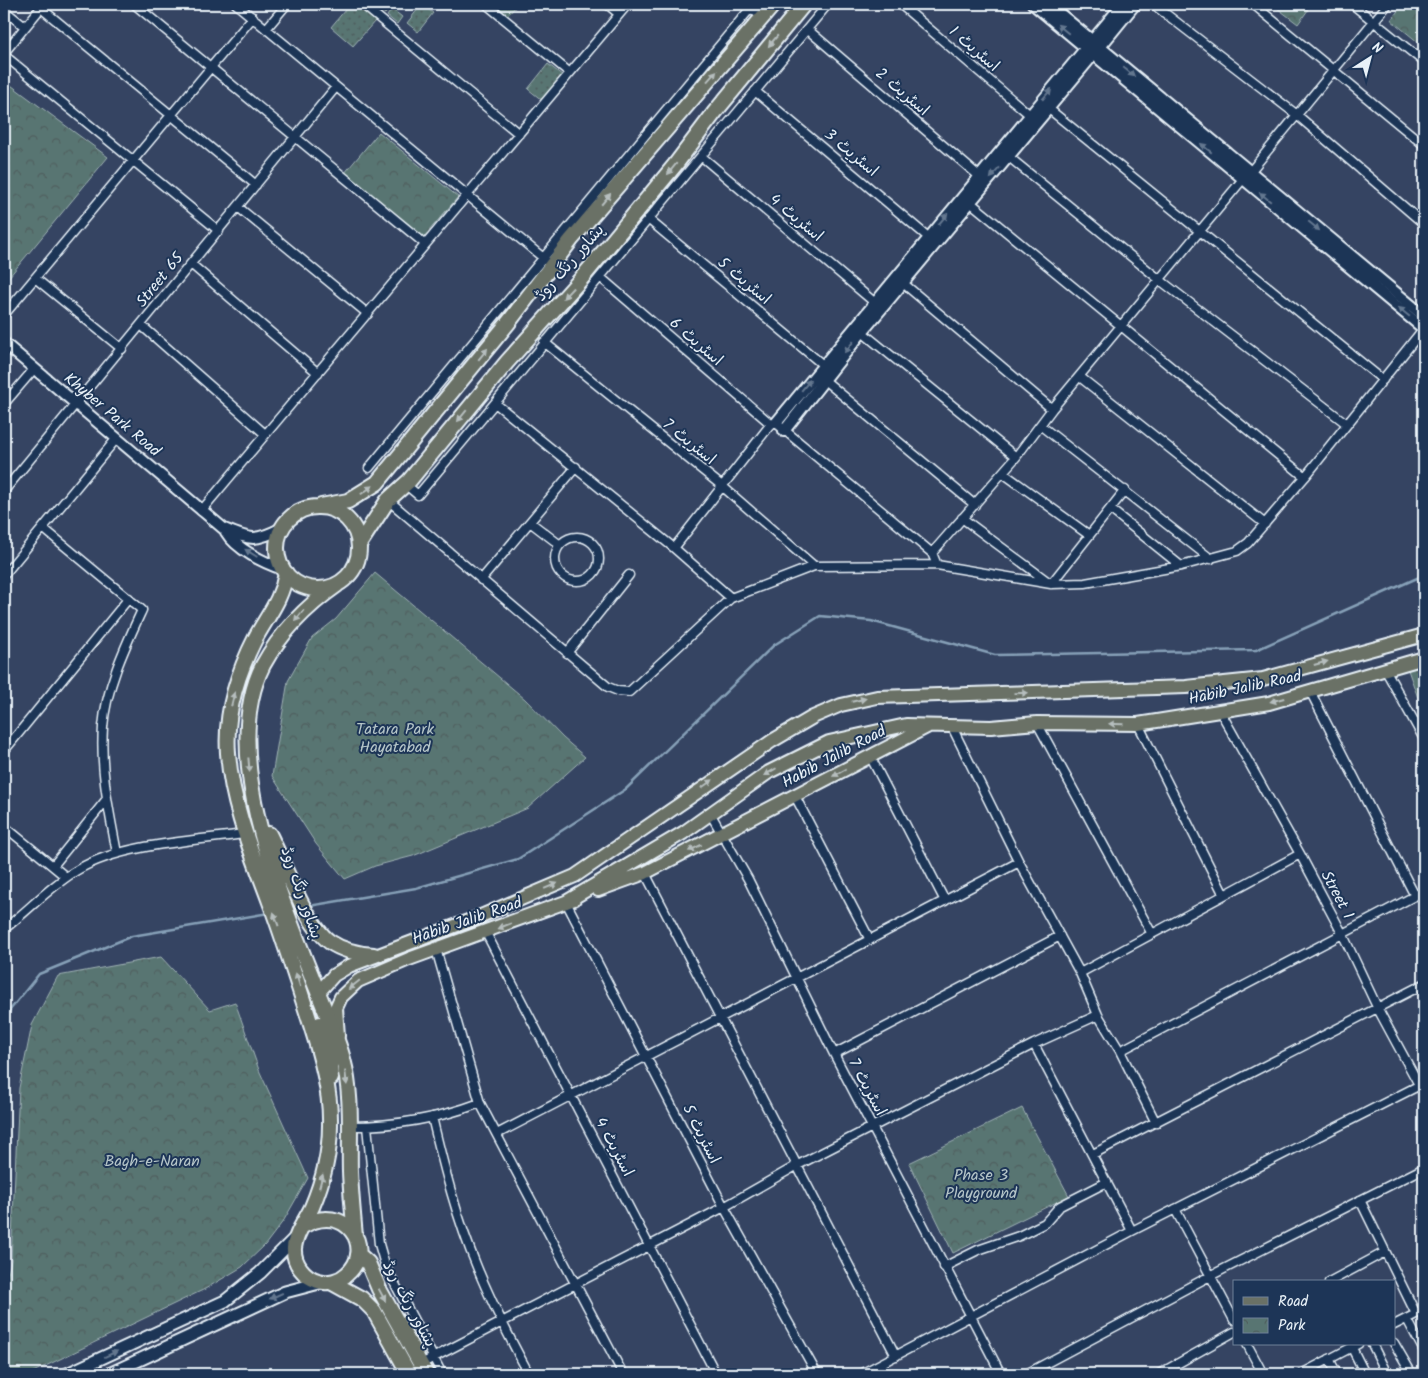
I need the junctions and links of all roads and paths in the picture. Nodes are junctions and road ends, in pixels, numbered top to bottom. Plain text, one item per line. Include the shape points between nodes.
1 (134, 4) edge
2 (236, 4) edge
3 (287, 4) edge
4 (362, 4) edge
5 (486, 4) edge
6 (607, 4) edge
7 (628, 4) edge
8 (774, 4) edge
9 (804, 4) edge
10 (828, 4) edge
11 (900, 4) edge
12 (1033, 4) edge
13 (1048, 4) edge
14 (1122, 4) edge
15 (1135, 4) edge
16 (1153, 4) edge
17 (1253, 4) edge
18 (1352, 4) edge
19 (1388, 4) edge
20 (751, 5) edge
21 (43, 6) edge
22 (4, 10) edge
23 (619, 14) junction
24 (252, 17) junction
25 (764, 17) junction
26 (1374, 21) junction
27 (25, 27) junction
28 (266, 29) junction
29 (807, 29) junction
30 (1093, 48) junction
31 (4, 54) edge
32 (1424, 62) edge
33 (211, 67) junction
34 (1334, 70) junction
35 (570, 73) junction
36 (336, 87) junction
37 (755, 91) junction
38 (1049, 109) junction
39 (171, 114) junction
40 (1030, 115) junction
41 (1297, 115) junction
42 (519, 134) junction
43 (296, 138) junction
44 (1424, 145) edge
45 (701, 156) junction
46 (1009, 157) junction
47 (134, 159) junction
48 (980, 176) junction
49 (1246, 176) junction
50 (256, 185) junction
51 (467, 195) junction
52 (970, 202) junction
53 (238, 207) junction
54 (648, 219) junction
55 (1424, 224) edge
56 (219, 231) junction
57 (1200, 233) junction
58 (928, 237) junction
59 (425, 244) junction
60 (548, 262) junction
61 (191, 264) junction
62 (912, 265) junction
63 (600, 277) junction
64 (34, 278) junction
65 (1160, 280) junction
66 (902, 283) junction
67 (1386, 291) junction
68 (874, 302) junction
69 (368, 314) junction
70 (4, 316) edge
71 (1424, 316) edge
72 (141, 325) junction
73 (1122, 326) junction
74 (1424, 328) edge
75 (862, 332) junction
76 (544, 342) junction
77 (4, 343) edge
78 (122, 349) junction
79 (823, 365) junction
80 (34, 369) junction
81 (318, 373) junction
82 (1080, 377) junction
83 (823, 379) junction
84 (1383, 380) junction
85 (495, 403) junction
86 (4, 404) edge
87 (76, 404) junction
88 (1052, 409) junction
89 (773, 424) junction
90 (1347, 424) junction
91 (1040, 425) junction
92 (784, 431) junction
93 (265, 434) junction
94 (117, 438) junction
95 (1016, 458) junction
96 (576, 467) junction
97 (369, 468) dead end
98 (1003, 473) junction
99 (1305, 477) junction
100 (405, 484) junction
101 (722, 486) junction
102 (4, 490) edge
103 (1125, 490) junction
104 (388, 500) junction
105 (975, 505) junction
106 (321, 506) junction
107 (1110, 509) junction
108 (201, 511) junction
109 (962, 518) junction
110 (530, 522) junction
111 (1265, 524) junction
112 (44, 528) junction
113 (282, 528) junction
114 (224, 529) junction
115 (1089, 535) junction
116 (360, 543) junction
117 (560, 545) junction
118 (674, 548) junction
119 (932, 553) junction
120 (1211, 559) junction
121 (937, 565) junction
122 (814, 566) junction
123 (1181, 566) junction
124 (284, 571) junction
125 (4, 575) edge
126 (629, 575) dead end
127 (481, 580) junction
128 (1051, 584) junction
129 (337, 585) junction
130 (129, 598) junction
131 (731, 598) junction
132 (1424, 635) edge
133 (567, 653) junction
134 (1424, 658) edge
135 (1385, 668) junction
136 (1310, 692) junction
137 (1220, 711) junction
138 (1037, 723) junction
139 (1138, 724) junction
140 (929, 726) junction
141 (952, 727) junction
142 (1424, 739) edge
143 (4, 751) edge
144 (870, 756) junction
145 (795, 796) junction
146 (106, 800) junction
147 (710, 813) junction
148 (4, 826) edge
149 (244, 834) junction
150 (723, 834) junction
151 (117, 853) junction
152 (1300, 854) junction
153 (1019, 862) junction
154 (53, 866) junction
155 (586, 868) junction
156 (644, 873) junction
157 (66, 877) junction
158 (275, 877) junction
159 (598, 884) junction
160 (1424, 891) edge
161 (1224, 895) junction
162 (1415, 896) junction
163 (945, 901) junction
164 (566, 902) junction
165 (4, 929) edge
166 (486, 933) junction
167 (1152, 934) junction
168 (1343, 935) junction
169 (1060, 936) junction
170 (870, 940) junction
171 (436, 950) junction
172 (295, 952) junction
173 (374, 955) junction
174 (1080, 973) junction
175 (796, 979) junction
176 (1424, 984) edge
177 (318, 993) junction
178 (1378, 1009) junction
179 (1098, 1015) junction
180 (719, 1019) junction
181 (1034, 1044) junction
182 (339, 1046) junction
183 (1120, 1050) junction
184 (834, 1054) junction
185 (646, 1057) junction
186 (1422, 1084) edge
187 (1424, 1094) edge
188 (329, 1096) junction
189 (572, 1097) junction
190 (480, 1103) junction
191 (432, 1117) junction
192 (1156, 1123) junction
193 (351, 1126) junction
194 (367, 1126) junction
195 (874, 1128) junction
196 (497, 1134) junction
197 (1093, 1154) junction
198 (796, 1166) junction
199 (1424, 1168) edge
200 (1107, 1182) junction
201 (1360, 1200) junction
202 (724, 1208) junction
203 (1175, 1209) junction
204 (300, 1231) junction
205 (1132, 1231) junction
206 (356, 1237) junction
207 (650, 1246) junction
208 (1385, 1252) junction
209 (358, 1254) junction
210 (944, 1267) junction
211 (1210, 1276) junction
212 (1333, 1280) edge
213 (327, 1282) junction
214 (576, 1284) junction
215 (1424, 1310) edge
216 (1416, 1314) junction
217 (970, 1316) junction
218 (1233, 1318) edge
219 (1407, 1319) junction
220 (500, 1321) junction
221 (1396, 1324) edge
222 (1233, 1333) edge
223 (1248, 1346) edge
224 (1355, 1346) edge
225 (1373, 1346) edge
226 (1396, 1346) edge
227 (1424, 1351) edge
228 (896, 1356) junction
229 (1329, 1359) junction
230 (427, 1366) edge
231 (405, 1373) edge
232 (1306, 1373) edge
233 (67, 1374) edge
234 (109, 1374) edge
235 (442, 1374) edge
236 (529, 1374) edge
237 (623, 1374) edge
238 (716, 1374) edge
239 (817, 1374) edge
240 (861, 1374) edge
241 (1002, 1374) edge
242 (1026, 1374) edge
243 (1159, 1374) edge
244 (1263, 1374) edge
245 (1337, 1374) edge
246 (1365, 1374) edge
247 (1387, 1374) edge
248 (1412, 1374) edge

1 - 33 street
2 - 24 street
3 - 28 street
4 - 42 street
5 - 35 street
6 - 23 street
7 - 23 street
8 - 25 highway, پشاور رنگ روڈ
9 -> 100 highway, پشاور رنگ روڈ via 676,165
10 - 29 street
11 - 40 street, اسٹریٹ 1
30 -> 12 street
13 - 30 street
14 - 30 street
15 - 30 street
16 - 41 street
17 - 34 street
18 - 26 street
19 - 26 street
20 - 25 street
20 - 60 street
21 - 27 street
21 - 39 street
22 - 27 street
23 - 35 street
24 - 28 street
24 - 33 street
60 -> 25 highway, پشاور رنگ روڈ
26 - 32 street
26 - 34 street
27 - 31 street
28 - 36 street
29 - 37 street
29 - 48 street, اسٹریٹ 2
30 - 38 street
40 -> 30 street
30 - 49 street
31 - 47 street
33 - 39 street
33 - 43 street
34 - 41 street
34 - 44 street
35 - 42 street
36 - 43 street, Street 65
36 - 51 street
37 - 45 street
37 - 58 street, اسٹریٹ 3
38 - 46 street
38 - 57 street
39 - 47 street
39 - 50 street
40 - 48 street
41 - 49 street
41 - 55 street
42 - 51 street
43 - 50 street, Street 65
43 - 59 street
45 - 54 street
45 - 68 street, اسٹریٹ 4
46 -> 52 street
46 - 65 street
47 - 56 street
47 - 64 street
58 -> 48 street
49 - 57 street
49 - 67 street
50 - 53 street, Street 65
51 - 59 street
51 - 60 street
52 - 62 street
52 - 73 street
53 - 56 street, Street 65
53 - 69 street
54 - 63 street
54 - 79 street, اسٹریٹ 5
56 - 61 street, Street 65
57 - 65 street
57 - 84 street
58 - 62 street
59 - 69 street
60 - 97 street
106 -> 60 highway, پشاور رنگ روڈ via 348,501 378,483
61 - 72 street, Street 65
61 - 81 street
62 - 66 street
62 - 68 street
63 - 76 street
63 - 89 street, اسٹریٹ 6
64 - 70 street
64 - 78 street
65 - 73 street
65 - 90 street
66 - 75 street
66 - 88 street
67 - 71 street
74 -> 67 street
68 - 79 street
69 - 81 street
72 - 78 street, Street 65
72 - 93 street
73 - 82 street
73 - 99 street
74 - 84 street
75 -> 83 street
75 - 95 street
76 - 85 street
76 - 101 street, اسٹریٹ 7
77 - 80 street, Khyber Park Road
78 - 87 street, Street 65
89 -> 79 street
80 - 86 street
80 - 87 street, Khyber Park Road
81 - 93 street
82 - 88 street
82 - 111 street
83 - 92 street
83 - 105 street
84 - 90 street
85 - 96 street
85 - 100 street via 418,495
87 - 94 street, Khyber Park Road
87 - 102 street, Street 65
88 - 91 street
89 - 92 street, اسٹریٹ 6
89 - 101 street
90 - 99 street
91 - 95 street
91 - 103 street
92 - 119 street, اسٹریٹ 6
93 - 108 street
94 - 108 street, Khyber Park Road
94 - 112 street
95 - 98 street
96 - 110 street
96 - 118 street
98 - 105 street
98 - 115 street
99 - 111 street
100 - 104 highway, پشاور رنگ روڈ
101 - 118 street
101 - 122 street, اسٹریٹ 7
103 - 107 street
103 - 120 street
104 - 116 highway, پشاور رنگ روڈ
104 - 127 street
105 - 109 street
106 - 113 highway via 298,511
106 - 116 highway via 343,514 357,532
107 - 115 street
107 - 123 street
108 - 114 street, Khyber Park Road
109 - 119 street
109 - 128 street
110 - 117 street
110 - 127 street
111 - 120 street via 1237,551
112 - 125 street
112 - 130 street
113 - 114 street via 255,539
113 - 124 highway via 277,553
124 -> 114 street via 243,548 229,538
115 - 128 street
116 - 129 highway via 357,563
117 - 117 street via 556,551 556,565 563,576 584,580 595,571 599,557 587,539 572,537
118 - 131 street
119 - 121 street
120 - 123 street
121 - 122 street
121 - 128 street
122 - 131 street
123 - 128 street via 1085,583
124 - 129 highway via 292,580 309,588
149 -> 124 highway, پشاور رنگ روڈ via 230,774 230,710 241,671 257,636 278,604
126 - 133 street
127 - 133 street
129 -> 158 highway, پشاور رنگ روڈ via 304,610 263,666 249,717 249,770
130 - 143 street
130 - 146 street via 142,610 114,676 104,725
131 - 133 street via 629,692 618,692 608,687
155 -> 132 main road via 772,740 841,705 877,697 1186,687 1263,679
134 - 135 main road, Habib Jalib Road
135 - 136 main road, Habib Jalib Road
135 - 142 street
136 -> 137 main road, Habib Jalib Road
136 - 162 street
137 - 139 main road, Habib Jalib Road
137 - 152 street, Street 1
139 -> 138 main road, Habib Jalib Road
138 - 141 main road, Habib Jalib Road
138 - 167 street
139 - 161 street
140 - 141 main road, Habib Jalib Road
140 - 144 main road, Habib Jalib Road
140 -> 147 main road via 892,727 830,742 769,772
141 - 153 street
144 -> 145 main road, Habib Jalib Road
144 - 163 street
145 - 150 main road, Habib Jalib Road
145 - 170 street
146 - 151 street
146 - 154 street
147 - 150 street, اسٹریٹ 7
147 - 159 main road
148 - 154 street
149 - 151 street
149 - 158 highway, پشاور رنگ روڈ
150 -> 156 main road, Habib Jalib Road
150 - 175 street, اسٹریٹ 7
151 - 157 street via 96,860
152 - 161 street
152 - 168 street, Street 1
153 - 163 street
153 - 169 street
154 - 157 street
155 - 159 main road
173 -> 155 main road via 476,918 575,876
156 - 164 main road, Habib Jalib Road
156 - 180 street
157 - 165 street
158 - 172 highway, پشاور رنگ روڈ
158 - 173 highway via 328,940 354,952
159 - 164 main road
160 - 162 street
161 - 167 street
162 - 168 street
163 - 170 street
164 -> 166 main road, Habib Jalib Road
164 - 185 street, اسٹریٹ 5
166 - 171 main road, Habib Jalib Road
166 - 189 street, اسٹریٹ 4
167 - 174 street
168 - 178 street, Street 1
168 - 183 street
169 - 174 street
169 - 184 street
170 - 175 street
171 -> 182 main road, Habib Jalib Road via 383,969 351,986 336,1008
171 - 190 street
172 - 177 highway, پشاور رنگ روڈ
188 -> 172 highway, پشاور رنگ روڈ
173 - 177 main road via 334,975
174 - 179 street
175 - 180 street
175 - 184 street, اسٹریٹ 7
176 - 178 street
177 - 182 highway, پشاور رنگ روڈ
177 - 188 highway via 314,1001 315,1010 331,1057
178 - 186 street, Street 1
178 - 192 street
179 - 181 street
179 - 183 street
180 - 185 street
180 - 198 street
181 - 195 street
181 - 197 street
182 -> 193 highway, پشاور رنگ روڈ
183 - 192 street
184 - 195 street, اسٹریٹ 7
185 - 189 street
185 - 202 street, اسٹریٹ 5
186 - 187 street, Street 1
186 - 203 street
204 -> 188 highway, پشاور رنگ روڈ via 319,1191 327,1158
189 - 196 street
189 - 207 street, اسٹریٹ 4
190 - 191 street
190 - 196 street
191 - 194 street
191 - 220 street via 458,1216
192 - 197 street
193 - 194 street
193 - 206 highway, پشاور رنگ روڈ via 350,1172
194 - 230 street via 379,1244
195 - 198 street
195 - 210 street, اسٹریٹ 7
196 - 214 street
197 - 200 street
198 - 202 street
198 - 228 street
199 - 201 street
200 - 205 street
200 - 210 street via 1060,1206 1045,1224
201 - 208 street
201 - 211 street
202 - 207 street
202 - 239 street, اسٹریٹ 5
203 - 205 street
203 - 211 street
204 - 206 highway via 313,1220 329,1218 345,1224
204 - 213 highway via 294,1247 297,1263 307,1276
233 -> 204 main road via 225,1301 260,1273
205 - 217 street
206 - 209 highway
207 - 214 street
207 - 238 street, اسٹریٹ 4
208 - 212 street
208 - 216 street
209 - 213 highway via 352,1269 339,1279
209 -> 230 highway, پشاور رنگ روڈ via 368,1263 379,1289
210 - 217 street, اسٹریٹ 7
211 - 218 street
211 - 242 street
213 - 231 highway, پشاور رنگ روڈ via 362,1299 374,1311
213 -> 234 main road via 285,1292
214 - 220 street
214 - 237 street
215 - 216 street
216 - 219 street
217 - 228 street
217 - 241 street, اسٹریٹ 7
219 - 221 street
219 - 227 street
220 - 230 street
220 - 236 street
222 - 243 street
223 - 244 street
224 - 229 street
224 - 246 street
225 - 247 street
226 - 248 street
228 - 240 street
229 - 232 street
229 - 245 street
230 - 235 street

